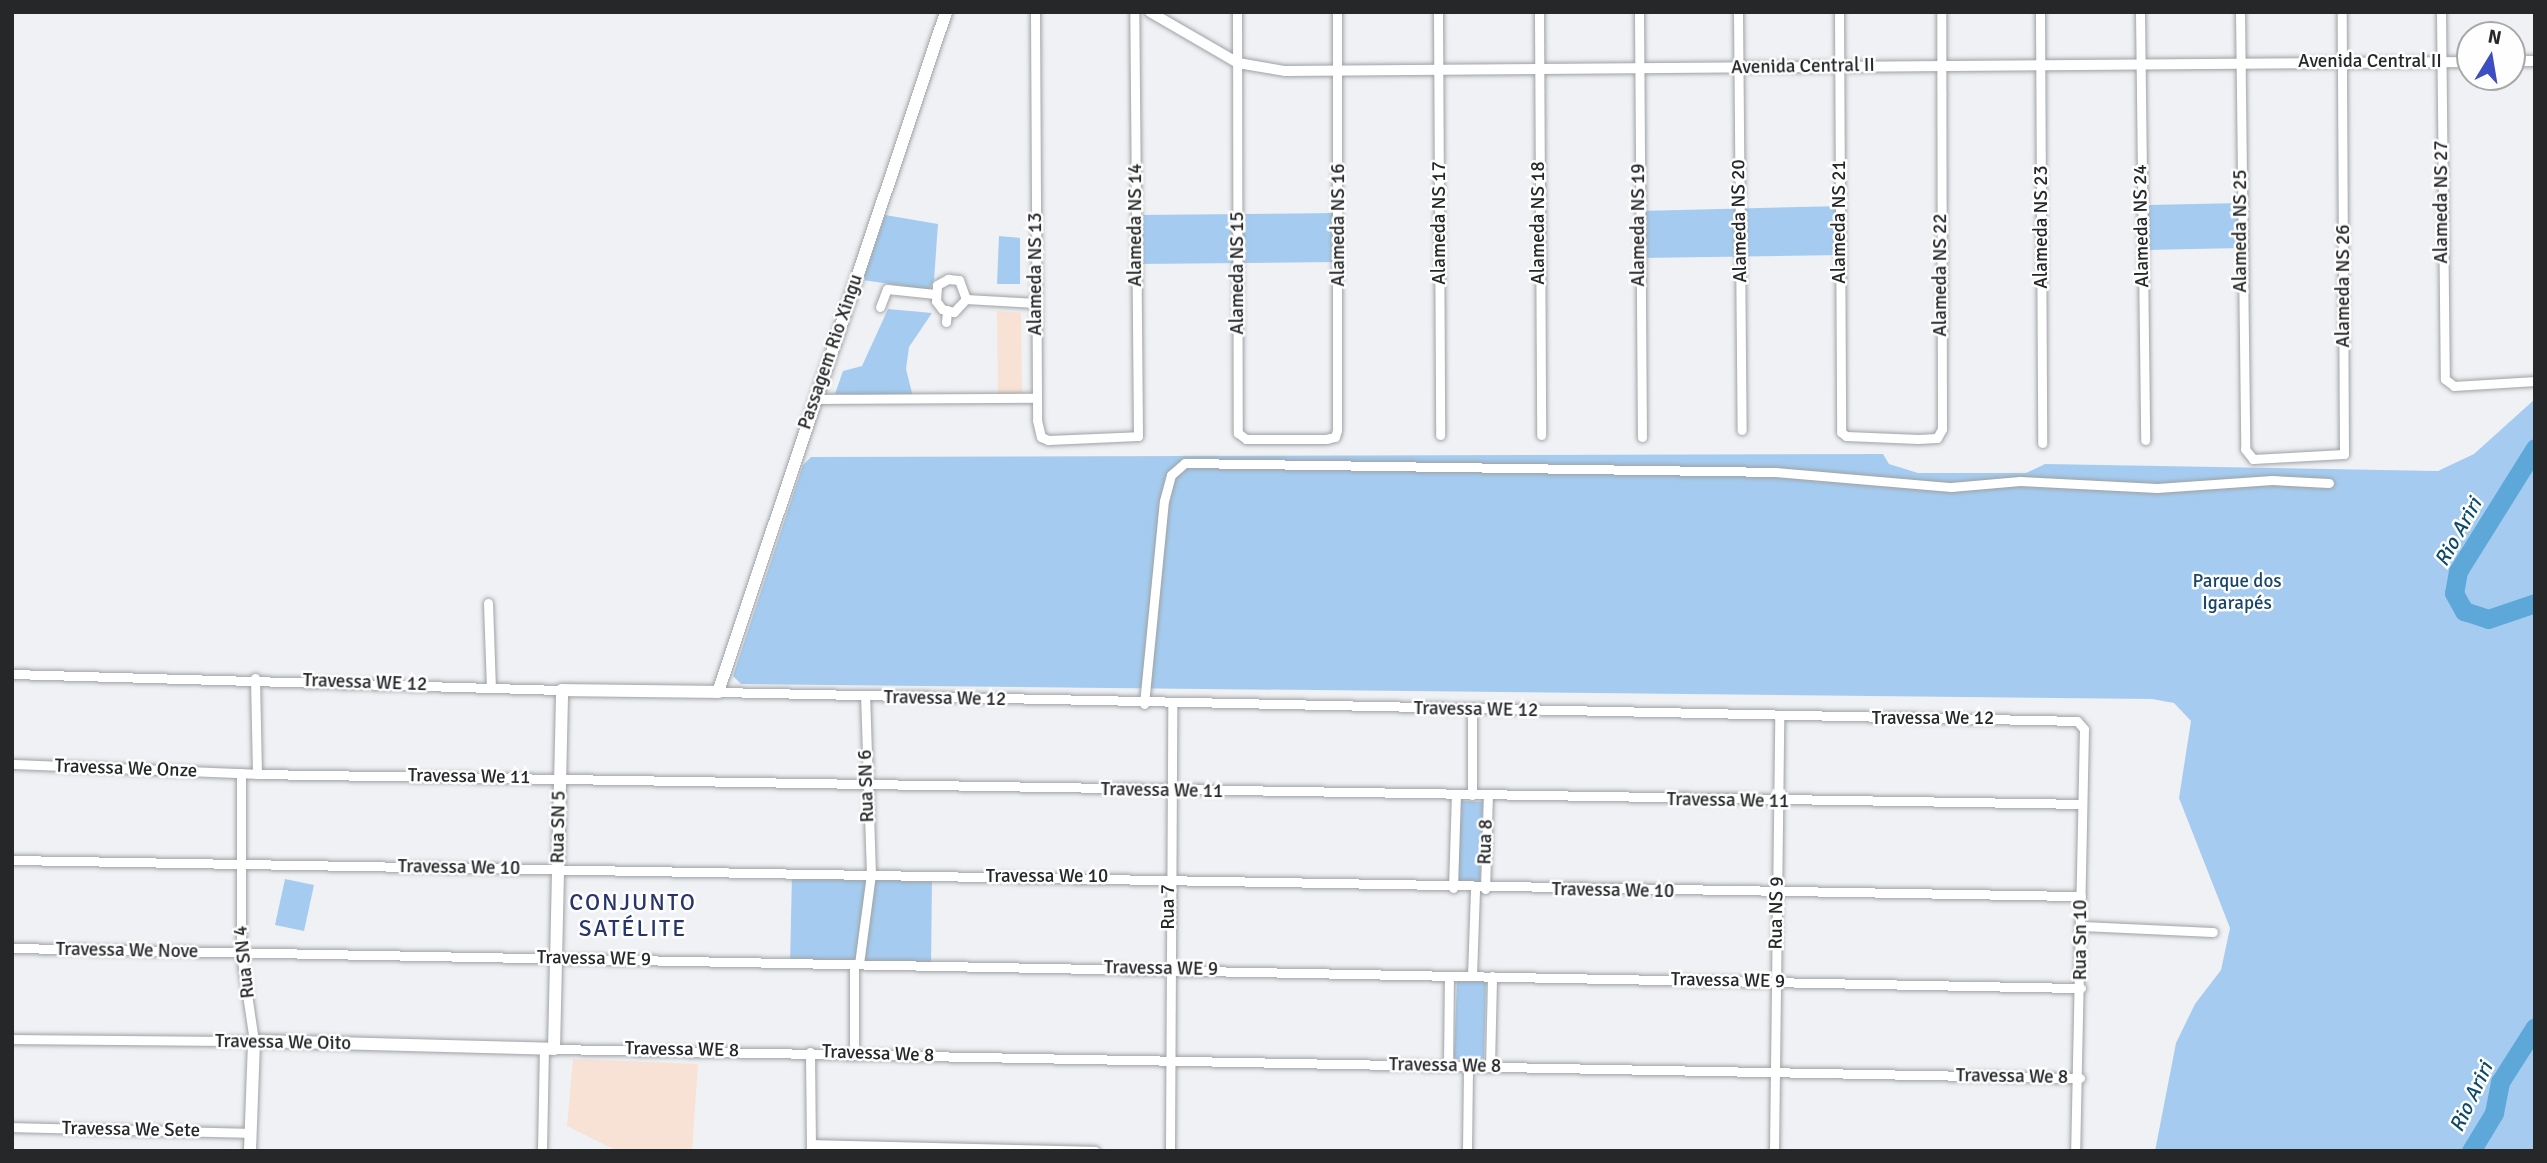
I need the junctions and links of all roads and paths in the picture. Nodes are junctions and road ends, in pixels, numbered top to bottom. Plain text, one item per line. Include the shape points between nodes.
1 (946, 12) edge
2 (1035, 12) edge
3 (1134, 12) edge
4 (1150, 12) edge
5 (1237, 12) edge
6 (1337, 12) edge
7 (1438, 12) edge
8 (1539, 12) edge
9 (1639, 12) edge
10 (1738, 12) edge
11 (1839, 12) edge
12 (1941, 12) edge
13 (2040, 12) edge
14 (2140, 12) edge
15 (2240, 12) edge
16 (2342, 12) edge
17 (2441, 12) edge
18 (2442, 62) junction
19 (2456, 62) edge
20 (1238, 63) junction
21 (2241, 63) junction
22 (2342, 63) junction
23 (2041, 64) junction
24 (2140, 64) junction
25 (1942, 65) junction
26 (1439, 66) junction
27 (1639, 66) junction
28 (1539, 67) junction
29 (1840, 67) junction
30 (1738, 68) junction
31 (1340, 69) junction
32 (934, 294) junction
33 (966, 299) junction
34 (1035, 303) junction
35 (880, 307) dead end
36 (947, 310) junction
37 (946, 322) dead end
38 (2535, 381) edge
39 (1037, 398) junction
40 (815, 399) junction
41 (1742, 430) dead end
42 (1841, 432) joint
43 (1440, 435) dead end
44 (1541, 435) dead end
45 (1335, 437) joint
46 (1642, 437) dead end
47 (1137, 438) joint
48 (2145, 440) dead end
49 (2042, 443) dead end
50 (2245, 449) joint
51 (2329, 483) dead end
52 (488, 603) dead end
53 (12, 674) edge
54 (255, 678) junction
55 (491, 688) junction
56 (562, 690) junction
57 (718, 692) junction
58 (865, 697) junction
59 (1144, 704) junction
60 (1172, 705) junction
61 (1472, 710) junction
62 (1779, 718) junction
63 (2084, 729) joint
64 (12, 764) edge
65 (241, 774) junction
66 (257, 774) junction
67 (560, 780) junction
68 (866, 785) junction
69 (1172, 792) junction
70 (1456, 795) junction
71 (1472, 795) junction
72 (1488, 795) junction
73 (1779, 803) junction
74 (2082, 804) junction
75 (12, 860) edge
76 (239, 864) junction
77 (558, 869) junction
78 (871, 874) junction
79 (1169, 878) junction
80 (1453, 888) junction
81 (1480, 889) junction
82 (1776, 893) junction
83 (2081, 896) junction
84 (2081, 926) junction
85 (2213, 932) dead end
86 (12, 948) edge
87 (241, 954) junction
88 (556, 957) junction
89 (856, 964) junction
90 (1169, 969) junction
91 (1449, 976) junction
92 (1472, 976) junction
93 (1492, 976) junction
94 (1776, 982) junction
95 (2081, 988) junction
96 (12, 1039) edge
97 (254, 1041) junction
98 (549, 1049) junction
99 (810, 1052) junction
100 (854, 1053) junction
101 (1169, 1062) junction
102 (1448, 1066) junction
103 (1468, 1066) junction
104 (1490, 1066) junction
105 (1775, 1072) junction
106 (2080, 1078) junction
107 (12, 1127) edge
108 (250, 1133) junction
109 (811, 1147) edge
110 (250, 1151) edge
111 (542, 1151) edge
112 (1095, 1151) edge
113 (1170, 1151) edge
114 (1467, 1151) edge
115 (1774, 1151) edge
116 (2075, 1151) edge

1 - 40 main road, Passagem Rio Xingu
2 - 34 street, Alameda NS 13
3 - 47 street, Alameda NS 14
4 - 20 street, Avenida Central II
5 - 20 street, Alameda NS 15
6 - 31 street, Alameda NS 16
7 - 26 street, Alameda NS 17
8 - 28 street, Alameda NS 18
9 - 27 street, Alameda NS 19
10 - 30 street, Alameda NS 20
11 - 29 street, Alameda NS 21
12 - 25 street, Alameda NS 22
13 - 23 street, Alameda NS 23
14 - 24 street, Alameda NS 24
15 - 21 street, Alameda NS 25
16 - 22 street, Alameda NS 26
17 - 18 street, Alameda NS 27
18 - 19 street, Avenida Central II
18 - 22 street, Avenida Central II
18 - 38 street, Alameda NS 27 via 2444,376 2454,386
20 - 31 street, Avenida Central II via 1263,70
20 - 45 street, Alameda NS 15 via 1238,435
21 - 22 street, Avenida Central II
21 - 24 street, Avenida Central II
21 - 50 street, Alameda NS 25
22 - 50 street, Alameda NS 26 via 2344,454 2338,458 2253,459
23 - 24 street, Avenida Central II
23 - 25 street, Avenida Central II
23 - 49 street, Alameda NS 23
24 - 48 street, Alameda NS 24
25 - 29 street, Avenida Central II
25 - 42 street, Alameda NS 22 via 1942,433 1918,439 1848,437
26 - 28 street, Avenida Central II
26 - 31 street, Avenida Central II
26 - 43 street, Alameda NS 17
27 - 28 street, Avenida Central II
27 - 30 street, Avenida Central II
27 - 46 street, Alameda NS 19
28 - 44 street, Alameda NS 18
29 - 30 street, Avenida Central II
29 - 42 street, Alameda NS 21
30 - 41 street, Alameda NS 20
31 - 45 street, Alameda NS 16
32 - 33 street via 942,281 959,280
32 - 35 street via 887,289
32 - 36 street
33 - 34 street
33 - 36 street via 954,312
34 - 39 street, Alameda NS 13
36 - 37 street
39 - 40 street
39 - 47 street, Alameda NS 13 via 1038,430 1044,440
40 - 57 main road, Passagem Rio Xingu
51 - 59 street via 2272,481 2157,488 2032,481 1951,487 1774,472 1185,463 1171,475 1164,501
52 - 55 street
53 - 54 street, Travessa WE 12
54 - 55 street, Travessa WE 12
54 - 66 street
55 - 56 street, Travessa WE 12
56 - 57 main road, Travessa WE 12
56 - 67 main road, Rua SN 5
57 - 58 street, Travessa We 12
58 - 59 street, Travessa We 12
58 - 68 street, Rua SN 6
59 - 60 street, Travessa We 12
60 - 61 street, Travessa WE 12
60 - 69 street, Rua 7
61 - 62 street, Travessa WE 12
61 - 71 street, Rua 8
62 - 63 street, Travessa We 12 via 2063,719
62 - 73 street, Rua NS 9
63 - 74 street, Rua Sn 10
64 - 65 street, Travessa We Onze
65 - 66 street, Travessa We 11
65 - 76 street, Rua SN 4
66 - 67 street, Travessa We 11
67 - 68 street, Travessa We 11
67 - 77 main road, Rua SN 5
68 - 69 street, Travessa We 11
68 - 78 street, Rua SN 6
69 - 70 street, Travessa We 11
69 - 79 street, Rua 7
70 - 71 street, Travessa We 11
70 - 80 street, Rua 8
71 - 72 street, Travessa We 11
72 - 73 street, Travessa We 11
72 - 81 street, Rua 8
73 - 74 street, Travessa We 11
73 - 82 street, Rua NS 9
74 - 83 street, Rua Sn 10
75 - 76 street, Travessa We 10
76 - 77 street, Travessa We 10
76 - 87 street, Rua SN 4
77 - 78 street, Travessa We 10
77 - 88 main road, Rua SN 5
78 - 79 street, Travessa We 10
78 - 89 street, Rua SN 6
79 - 80 street, Travessa We 10
79 - 90 street, Rua 7
80 - 81 street, Travessa We 10
81 - 82 street, Travessa We 10
81 - 92 street, Rua 8
82 - 83 street, Travessa We 10
82 - 94 street, Rua NS 9
83 - 84 street, Rua Sn 10
84 - 85 street
84 - 95 street, Rua Sn 10
86 - 87 street, Travessa We Nove
87 - 88 street, Travessa WE 9
87 - 97 street, Rua SN 4
88 - 89 street, Travessa WE 9
88 - 98 main road, Rua SN 5
89 - 90 street, Travessa WE 9
89 - 100 street
90 - 91 street, Travessa WE 9
90 - 101 street, Rua 7
91 - 92 street, Travessa WE 9
91 - 102 street
92 - 93 street, Travessa WE 9
93 - 94 street, Travessa WE 9
93 - 104 street
94 - 95 street, Travessa WE 9
94 - 105 street, Rua NS 9
95 - 106 street, Rua Sn 10
96 - 97 street, Travessa We Oito
97 - 98 main road, Travessa We Oito
97 - 108 main road, Rua SN 4
98 - 99 street, Travessa WE 8
98 - 111 street
99 - 100 street, Travessa We 8
99 - 109 street
100 - 101 street, Travessa We 8
101 - 102 street, Travessa We 8
101 - 113 street, Rua 7
102 - 103 street, Travessa We 8
103 - 104 street, Travessa We 8
103 - 114 street
104 - 105 street, Travessa We 8
105 - 106 street, Travessa We 8
105 - 115 street, Rua NS 9
106 - 116 street, Rua Sn 10
107 - 108 street, Travessa We Sete
108 - 110 main road, Rua SN 4
109 - 112 street

